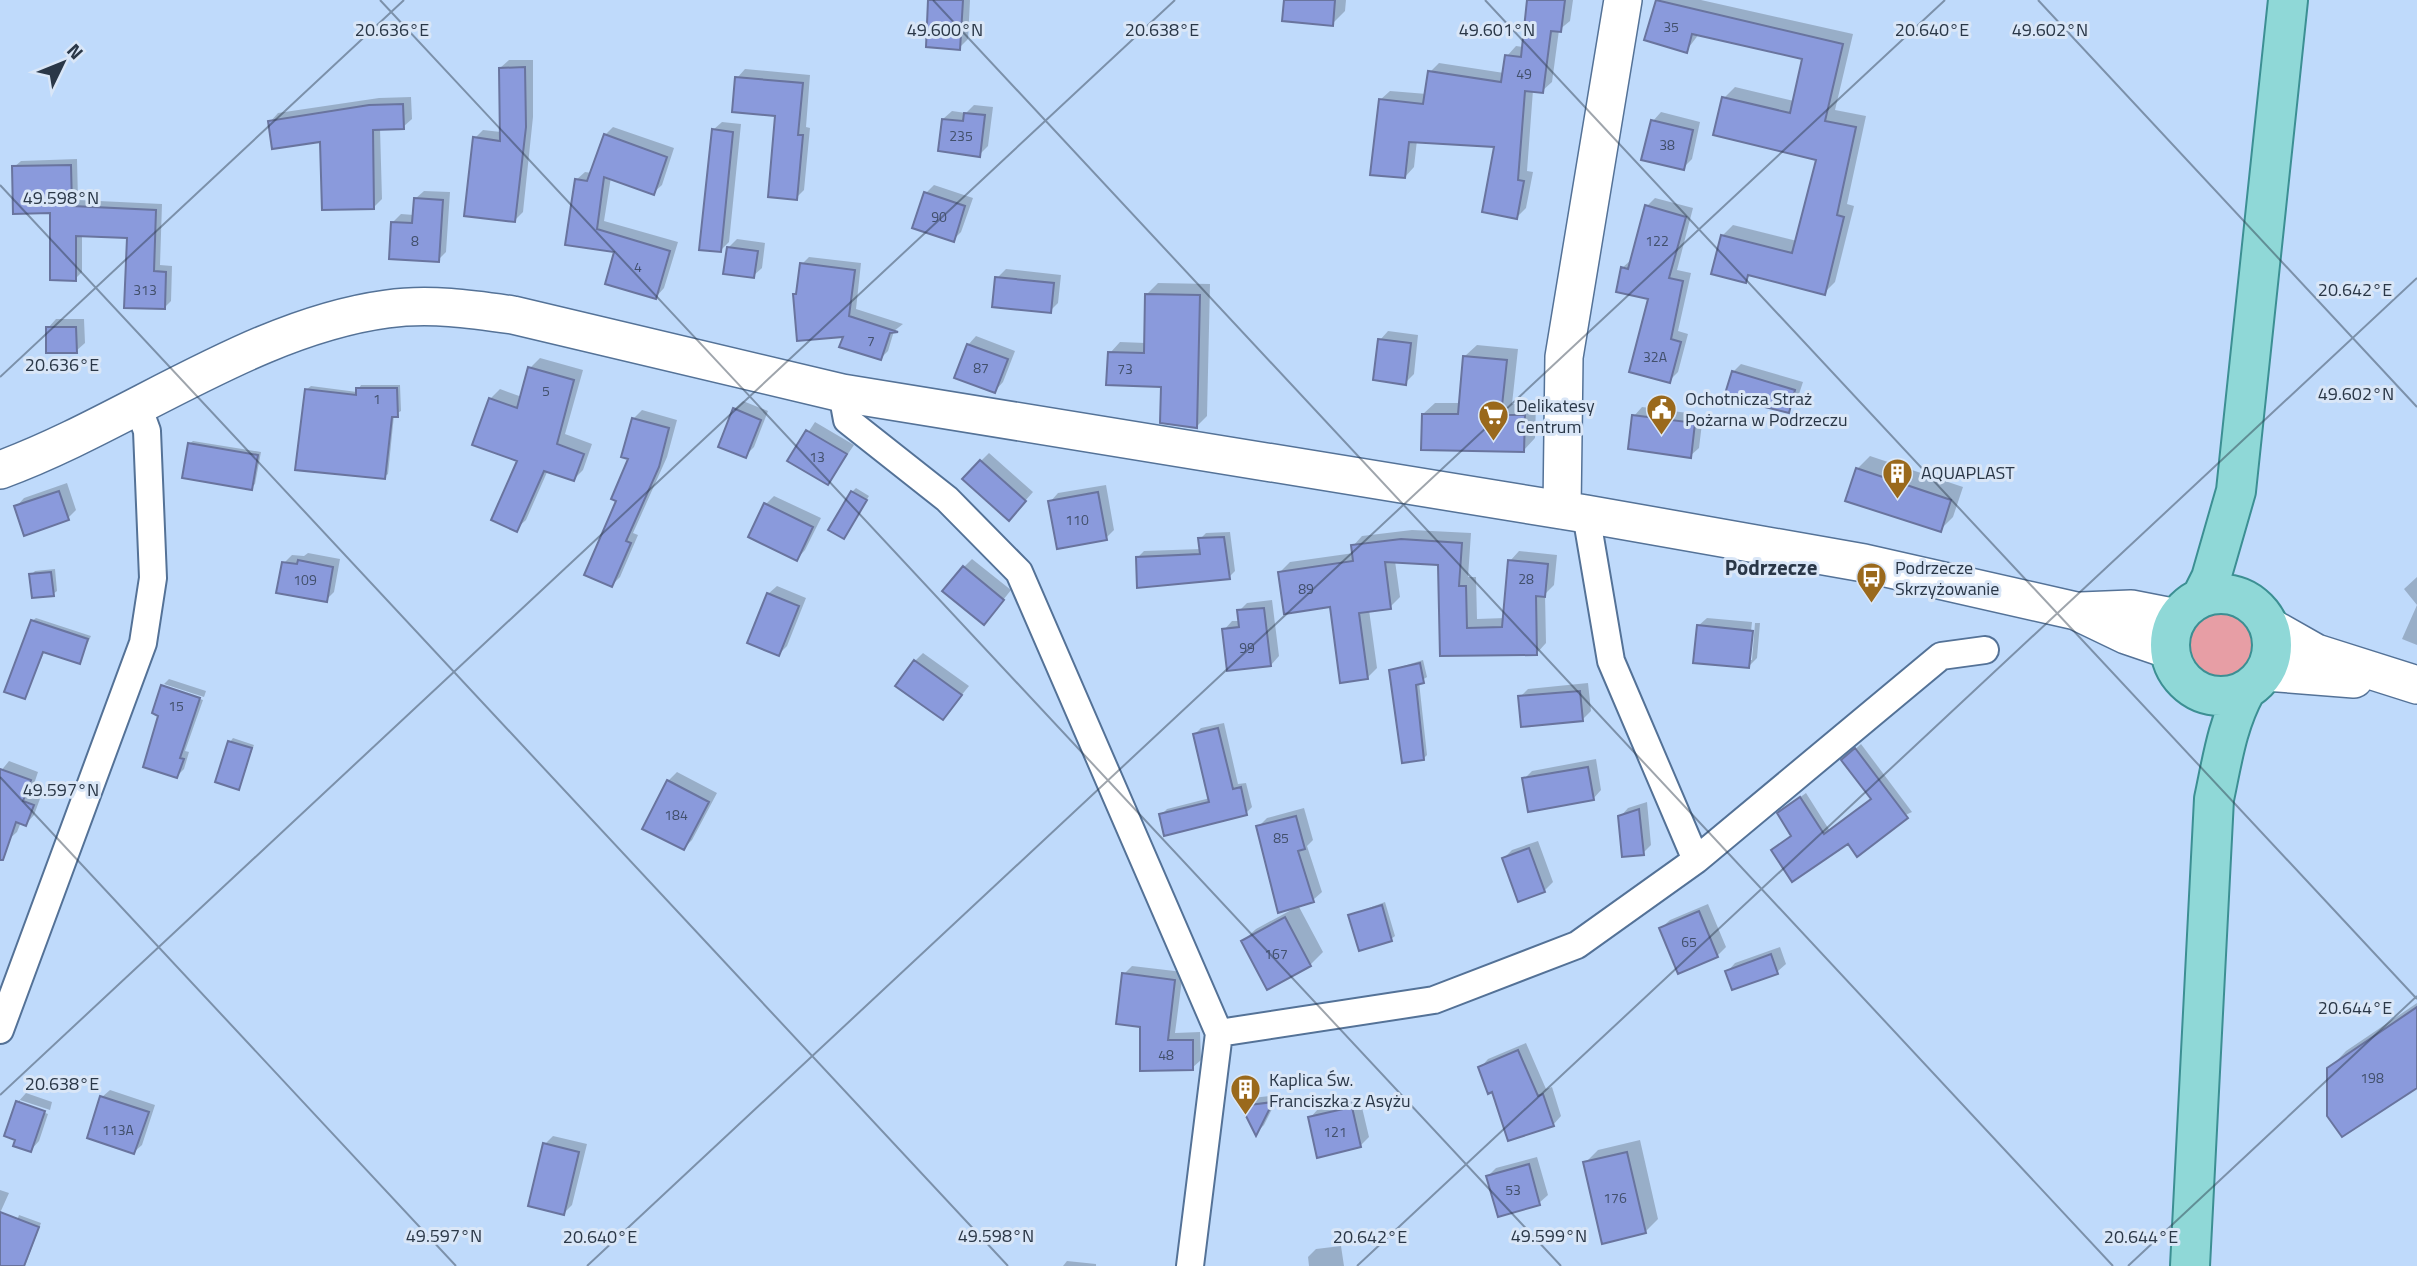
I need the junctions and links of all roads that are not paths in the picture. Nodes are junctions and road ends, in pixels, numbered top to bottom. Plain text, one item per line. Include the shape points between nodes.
1 (1623, 0) edge
2 (2288, 0) edge
3 (842, 393) junction
4 (138, 406) junction
5 (0, 470) edge
6 (2236, 491) junction
7 (1574, 512) junction
8 (2260, 614) junction
9 (2183, 622) junction
10 (1986, 649) dead end
11 (2256, 681) junction
12 (2411, 684) edge
13 (2197, 690) junction
14 (2214, 799) junction
15 (1696, 860) junction
16 (0, 1030) edge
17 (1219, 1033) junction
18 (1190, 1266) edge
19 (2190, 1266) edge

1 - 7 street via 1564,357
2 - 6 main road
3 - 4 street via 513,315 428,306 387,309 299,332
3 - 7 street
3 - 17 street via 847,420 947,499 1019,572
4 - 5 street
4 - 16 street via 146,431 153,578 143,643
6 - 8 main road via 2243,584
6 - 9 main road via 2211,578
7 - 9 street via 1864,563 2076,611 2131,609
7 - 15 street via 1611,662
8 - 9 main road via 2234,595 2217,594
8 - 11 main road via 2272,657
8 - 12 street via 2316,653
9 - 13 main road via 2179,673
10 - 15 street via 1941,656
11 - 12 street
11 - 13 main road via 2230,695 2213,696
11 - 14 main road via 2233,719
13 - 14 main road
14 - 19 main road
15 - 17 street via 1577,945 1434,1000
17 - 18 street

